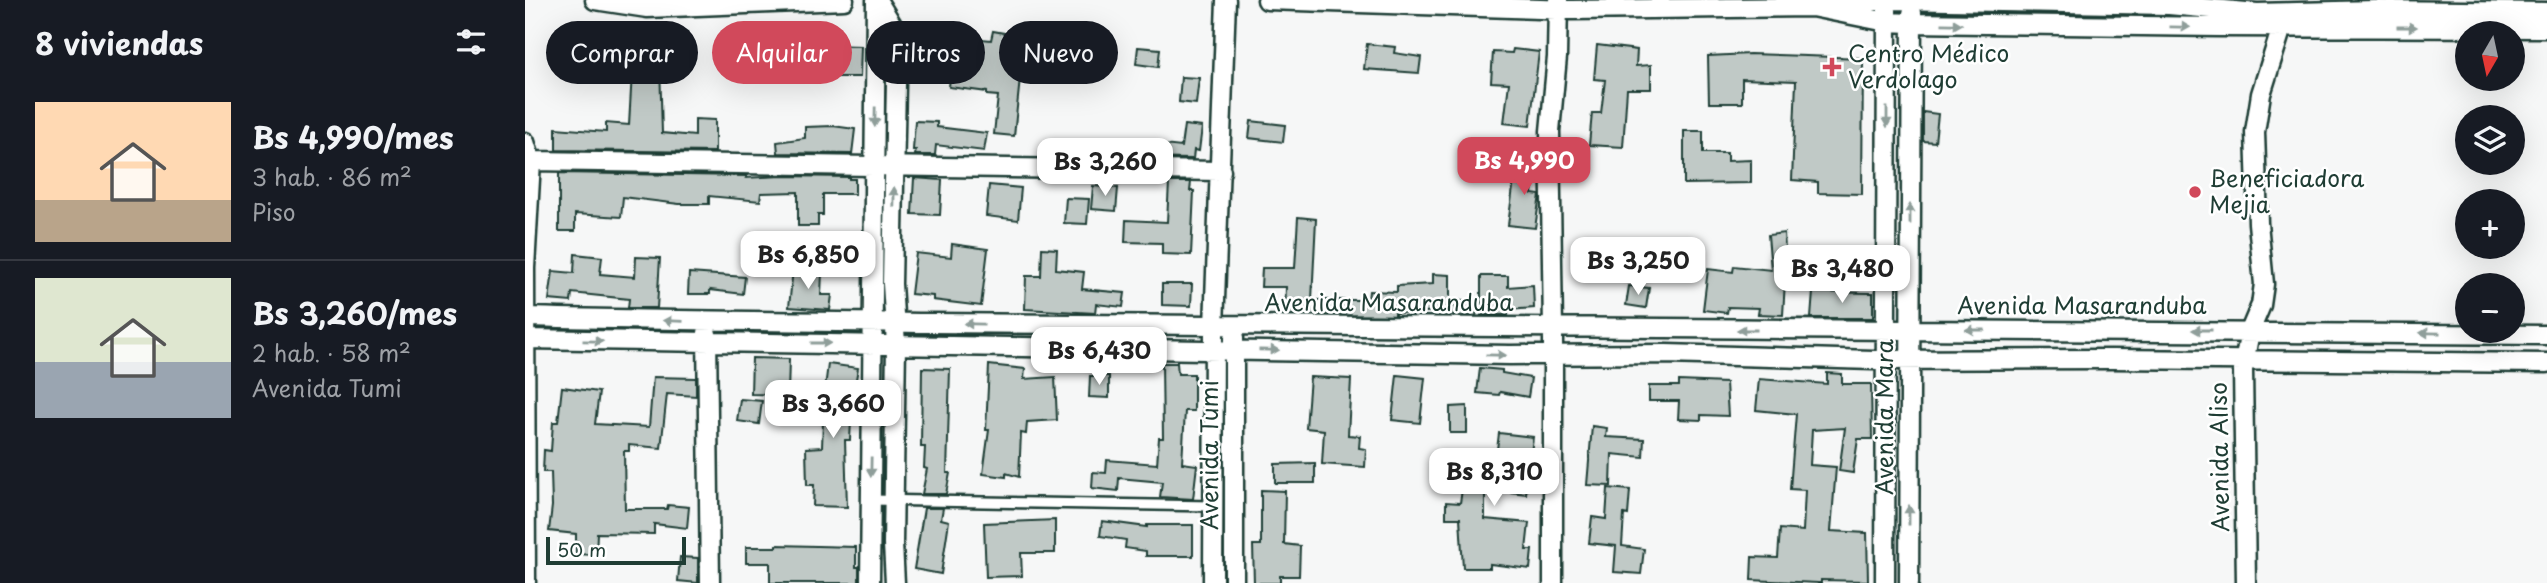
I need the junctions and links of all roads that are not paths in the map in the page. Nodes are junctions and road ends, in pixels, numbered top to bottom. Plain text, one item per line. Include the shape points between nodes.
1 (595, 0) edge
2 (844, 0) edge
3 (876, 0) edge
4 (1226, 0) edge
5 (1267, 0) edge
6 (1887, 0) edge
7 (1894, 0) edge
8 (1912, 0) edge
9 (1565, 5) edge
10 (2229, 5) edge
11 (1812, 7) junction
12 (2547, 12) edge
13 (2282, 19) junction
14 (1887, 22) junction
15 (1911, 23) junction
16 (2219, 27) junction
17 (2547, 28) edge
18 (525, 142) edge
19 (531, 161) junction
20 (874, 167) junction
21 (894, 167) junction
22 (1221, 171) junction
23 (525, 317) edge
24 (707, 322) junction
25 (874, 323) junction
26 (895, 323) junction
27 (1214, 327) junction
28 (1234, 327) junction
29 (1553, 328) junction
30 (1910, 330) junction
31 (1886, 331) junction
32 (2250, 331) junction
33 (2547, 335) edge
34 (525, 339) edge
35 (708, 343) junction
36 (872, 343) junction
37 (896, 344) junction
38 (1214, 349) junction
39 (1234, 350) junction
40 (1553, 355) junction
41 (1886, 360) junction
42 (1910, 360) junction
43 (2245, 360) junction
44 (2547, 363) edge
45 (871, 500) junction
46 (894, 500) junction
47 (1213, 506) junction
48 (526, 583) edge
49 (710, 583) edge
50 (870, 583) edge
51 (895, 583) edge
52 (1213, 583) edge
53 (1234, 583) edge
54 (1553, 583) edge
55 (1885, 583) edge
56 (1909, 583) edge
57 (2246, 583) edge

1 - 2 street via 647,8
3 -> 20 street
3 - 21 street via 897,33
4 - 22 street, Avenida Tumi
5 - 9 street
6 - 11 street
6 - 14 street, Avenida Mara
7 - 8 street
8 - 10 street
8 - 15 street, Avenida Mara
9 - 11 street
9 - 29 street via 1567,40 1556,68 1550,131
10 - 13 street
10 - 16 street
11 - 14 street
12 - 13 street via 2375,10
13 - 16 street
13 -> 17 street
13 - 32 street, Avenida Aliso via 2255,132 2264,284
14 - 15 street
14 -> 31 street, Avenida Mara
15 -> 16 street
30 -> 15 street, Avenida Mara
18 - 19 street
19 - 20 street
19 - 23 street
20 - 21 street
20 - 25 street
21 - 22 street
26 -> 21 street
22 - 27 street, Avenida Tumi
24 -> 23 street, Avenida Masaranduba
23 - 34 street
24 - 25 street, Avenida Masaranduba
24 - 35 street
25 - 26 street, Avenida Masaranduba
25 - 36 street
27 -> 26 street, Avenida Masaranduba
26 - 37 street
27 - 28 street, Avenida Masaranduba
27 - 38 street, Avenida Tumi
28 - 29 street, Avenida Masaranduba
28 - 39 street, Avenida Tumi
31 -> 29 street, Avenida Masaranduba
29 - 40 street
30 - 31 street, Avenida Masaranduba
32 -> 30 street, Avenida Masaranduba
30 - 42 street, Avenida Mara
31 - 41 street, Avenida Mara
33 -> 32 street, Avenida Masaranduba
32 - 43 street, Avenida Aliso
34 -> 35 street
34 - 48 street
35 -> 36 street
35 - 49 street
36 - 37 street
36 -> 45 street
37 - 38 street
37 - 46 street
38 - 39 street
38 - 47 street, Avenida Tumi
39 -> 40 street
39 - 53 street, Avenida Tumi
40 - 41 street
40 - 54 street
41 - 42 street
41 - 55 street, Avenida Mara
42 - 43 street
56 -> 42 street, Avenida Mara
43 - 44 street
43 - 57 street, Avenida Aliso
45 - 46 lane
45 - 50 street
46 - 47 lane
46 - 51 street
47 - 52 street, Avenida Tumi

